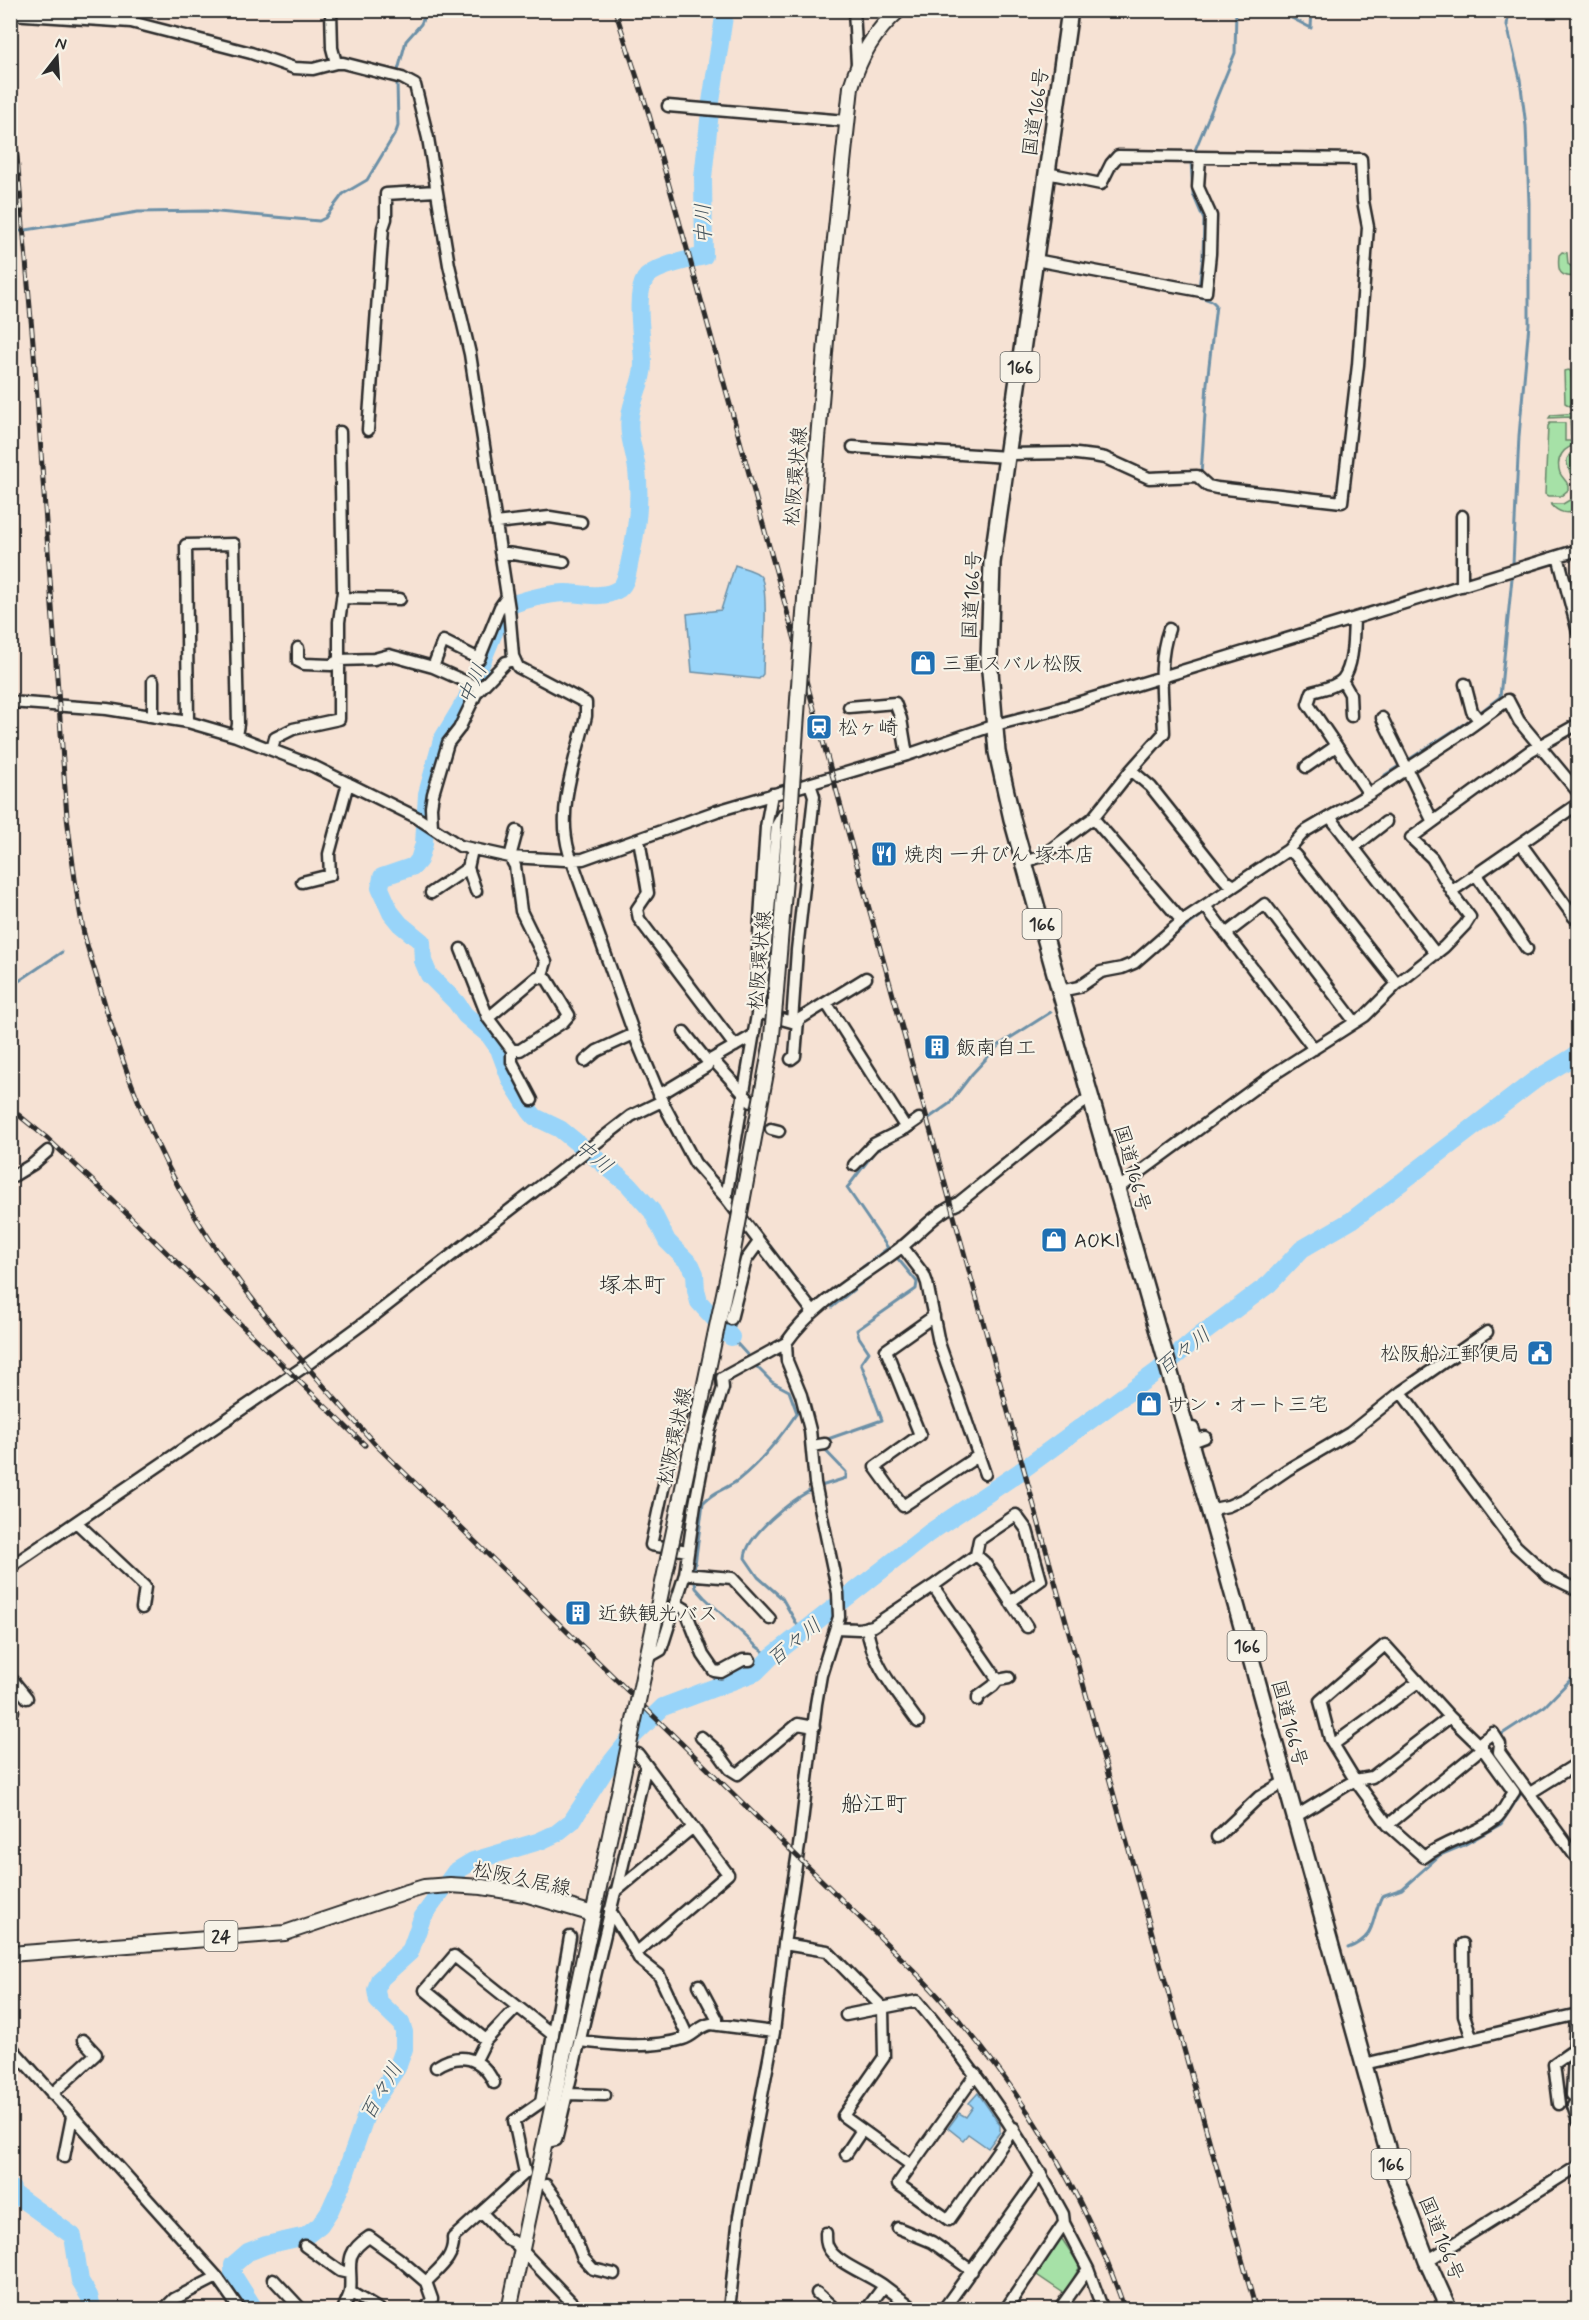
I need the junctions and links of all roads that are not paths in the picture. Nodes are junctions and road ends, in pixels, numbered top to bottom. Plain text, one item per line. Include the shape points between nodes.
1 (331, 10) edge
2 (854, 10) edge
3 (899, 10) edge
4 (1070, 10) edge
5 (10, 14) edge
6 (336, 63) junction
7 (857, 64) junction
8 (668, 106) dead end
9 (846, 120) junction
10 (1198, 158) junction
11 (1047, 173) junction
12 (435, 191) junction
13 (1035, 260) junction
14 (368, 430) dead end
15 (340, 432) dead end
16 (853, 447) dead end
17 (1008, 455) junction
18 (1462, 516) dead end
19 (581, 522) dead end
20 (495, 523) junction
21 (1578, 550) edge
22 (500, 552) junction
23 (1558, 556) junction
24 (564, 562) dead end
25 (1462, 586) junction
26 (342, 598) junction
27 (399, 599) dead end
28 (508, 602) junction
29 (1354, 619) junction
30 (1169, 629) dead end
31 (1578, 632) edge
32 (298, 648) dead end
33 (339, 660) junction
34 (514, 660) junction
35 (433, 668) junction
36 (1162, 677) junction
37 (1342, 680) junction
38 (153, 681) dead end
39 (1465, 684) dead end
40 (480, 688) junction
41 (10, 702) edge
42 (849, 707) dead end
43 (153, 715) junction
44 (1351, 716) dead end
45 (1477, 717) junction
46 (1382, 718) dead end
47 (188, 722) junction
48 (1578, 724) edge
49 (995, 725) junction
50 (236, 736) junction
51 (1539, 745) junction
52 (1336, 746) junction
53 (272, 749) junction
54 (907, 755) junction
55 (1404, 765) junction
56 (1306, 767) dead end
57 (1131, 770) junction
58 (348, 783) junction
59 (810, 784) junction
60 (1578, 792) edge
61 (772, 794) junction
62 (1369, 794) junction
63 (1578, 804) edge
64 (791, 809) junction
65 (1330, 817) junction
66 (1093, 819) junction
67 (1386, 822) dead end
68 (1433, 822) junction
69 (431, 826) junction
70 (517, 831) dead end
71 (639, 839) junction
72 (1521, 844) junction
73 (1354, 848) junction
74 (472, 850) junction
75 (1288, 850) junction
76 (510, 857) junction
77 (572, 860) junction
78 (1024, 862) junction
79 (468, 868) junction
80 (1476, 874) junction
81 (302, 882) dead end
82 (1234, 886) junction
83 (476, 891) dead end
84 (1452, 891) junction
85 (431, 893) dead end
86 (1207, 910) junction
87 (1574, 917) dead end
88 (1182, 921) junction
89 (1226, 934) junction
90 (1527, 949) dead end
91 (461, 950) dead end
92 (1436, 954) junction
93 (541, 978) junction
94 (866, 978) dead end
95 (1397, 984) junction
96 (1060, 991) junction
97 (827, 1004) junction
98 (757, 1012) junction
99 (488, 1018) junction
100 (795, 1021) junction
101 (1355, 1022) junction
102 (684, 1032) dead end
103 (634, 1034) junction
104 (754, 1035) junction
105 (735, 1046) junction
106 (1314, 1049) junction
107 (512, 1050) junction
108 (791, 1059) dead end
109 (585, 1060) dead end
110 (710, 1060) junction
111 (1090, 1096) junction
112 (660, 1098) junction
113 (748, 1098) junction
114 (532, 1100) dead end
115 (919, 1119) dead end
116 (906, 1128) junction
117 (48, 1151) dead end
118 (854, 1165) dead end
119 (10, 1178) edge
120 (1117, 1189) junction
121 (726, 1198) junction
122 (759, 1242) junction
123 (896, 1251) junction
124 (813, 1312) junction
125 (934, 1316) junction
126 (731, 1319) dead end
127 (1487, 1332) dead end
128 (786, 1343) junction
129 (1401, 1392) junction
130 (1174, 1394) junction
131 (687, 1399) tunnel mouth
132 (1205, 1437) dead end
133 (978, 1456) junction
134 (985, 1474) dead end
135 (1208, 1510) junction
136 (76, 1522) junction
137 (688, 1551) junction
138 (976, 1555) junction
139 (10, 1567) edge
140 (687, 1574) junction
141 (933, 1586) junction
142 (1578, 1590) edge
143 (1010, 1602) junction
144 (675, 1603) junction
145 (142, 1608) dead end
146 (770, 1619) dead end
147 (867, 1627) junction
148 (1027, 1627) dead end
149 (836, 1628) junction
150 (647, 1658) junction
151 (750, 1660) dead end
152 (10, 1677) edge
153 (1009, 1678) dead end
154 (998, 1680) junction
155 (1418, 1682) junction
156 (27, 1698) dead end
157 (978, 1700) dead end
158 (1450, 1717) junction
159 (918, 1722) dead end
160 (814, 1726) junction
161 (701, 1737) dead end
162 (1334, 1744) junction
163 (1482, 1748) junction
164 (638, 1754) dead end
165 (1578, 1763) edge
166 (646, 1765) junction
167 (1355, 1780) junction
168 (1284, 1782) junction
169 (1530, 1793) junction
170 (1295, 1817) junction
171 (1388, 1825) junction
172 (692, 1828) junction
173 (1217, 1838) dead end
174 (1578, 1860) edge
175 (617, 1890) junction
176 (610, 1910) junction
177 (593, 1914) junction
178 (570, 1937) dead end
179 (784, 1944) junction
180 (1463, 1944) dead end
181 (10, 1953) edge
182 (636, 1953) junction
183 (699, 1985) dead end
184 (517, 2007) junction
185 (883, 2008) junction
186 (846, 2015) dead end
187 (1577, 2015) edge
188 (717, 2025) junction
189 (774, 2032) junction
190 (553, 2035) junction
191 (688, 2037) junction
192 (1472, 2039) junction
193 (82, 2040) dead end
194 (486, 2040) junction
195 (580, 2041) junction
196 (10, 2046) edge
197 (1574, 2050) junction
198 (476, 2060) junction
199 (1364, 2064) junction
200 (436, 2067) dead end
201 (976, 2074) junction
202 (1576, 2075) edge
203 (494, 2083) dead end
204 (51, 2094) junction
205 (567, 2094) junction
206 (605, 2095) dead end
207 (1575, 2097) edge
208 (1559, 2104) dead end
209 (72, 2117) junction
210 (1578, 2121) edge
211 (1014, 2128) junction
212 (862, 2130) junction
213 (544, 2143) junction
214 (846, 2154) dead end
215 (64, 2157) dead end
216 (911, 2165) junction
217 (1578, 2166) edge
218 (1041, 2173) junction
219 (546, 2185) dead end
220 (482, 2213) junction
221 (1064, 2223) junction
222 (898, 2228) dead end
223 (826, 2233) dead end
224 (305, 2247) dead end
225 (521, 2251) junction
226 (1427, 2261) junction
227 (1088, 2269) junction
228 (972, 2271) junction
229 (349, 2273) junction
230 (614, 2274) dead end
231 (273, 2279) dead end
232 (219, 2280) junction
233 (426, 2282) junction
234 (884, 2286) junction
235 (350, 2292) junction
236 (817, 2293) dead end
237 (163, 2310) edge
238 (240, 2310) edge
239 (302, 2310) edge
240 (343, 2310) edge
241 (380, 2310) edge
242 (425, 2310) edge
243 (509, 2310) edge
244 (579, 2310) edge
245 (729, 2310) edge
246 (836, 2310) edge
247 (866, 2310) edge
248 (916, 2310) edge
249 (943, 2310) edge
250 (1005, 2310) edge
251 (1059, 2310) edge
252 (1103, 2310) edge
253 (1449, 2310) edge

1 - 6 street
2 - 7 street
3 - 7 main road, 松阪環状線 via 869,43
4 - 11 highway, 国道166号 / 166
5 - 6 street via 131,22 294,68 313,69
6 - 12 street via 416,85
7 - 9 main road, 松阪環状線
8 - 9 street
9 - 64 main road, 松阪環状線, bridge
10 - 11 street via 1118,156 1101,184
10 - 13 street via 1198,187 1211,216 1206,292
10 - 17 street via 1361,159 1368,227 1358,365 1342,502 1216,488 1201,479 1149,478 1094,456
11 - 13 highway, 国道166号 / 166
12 - 14 street via 386,194
12 - 20 street via 470,354
13 - 17 highway, 国道166号 / 166
15 - 26 street
16 - 17 street
17 - 49 highway, 国道166号 / 166 via 992,563 988,659
18 - 25 street
19 - 20 street via 550,517
20 - 22 street
21 - 23 street
22 - 24 street
22 - 28 street
23 - 25 street
23 - 31 street
25 - 29 street
26 - 27 street
26 - 33 street
28 - 34 street
28 - 35 street via 500,606 479,659 443,641
29 - 36 street
29 - 37 street via 1350,658
30 - 36 street
32 - 33 street via 298,661 304,664 331,665
33 - 35 street via 390,655
33 - 53 street via 339,719 293,729 275,738
34 - 40 street via 506,662
34 - 77 street via 518,667 586,703 565,808 564,836
35 - 40 street
36 - 49 street
36 - 57 street via 1164,733
37 - 44 street via 1350,694
37 - 52 street via 1312,692 1308,704
38 - 43 street
39 - 45 street
40 - 69 street via 448,743 433,794
41 - 43 street
42 - 54 street via 895,703
43 - 47 street
45 - 51 street via 1508,700 1519,722
45 - 55 street via 1462,733
46 - 55 street
47 - 50 street
47 - 50 street via 186,545 234,544
48 - 51 street
49 - 54 street
49 - 78 highway, 国道166号 / 166 via 1004,786
50 - 53 street
51 - 60 street
51 - 68 street
52 - 56 street
52 - 62 street
53 - 58 street
54 - 59 street
55 - 62 street
55 - 68 street
57 - 66 street
57 - 82 street via 1151,787 1225,880
58 - 69 street
58 - 81 street via 329,854 330,875
59 - 61 street
59 - 100 street via 814,796 797,950
61 - 71 street
61 - 104 street via 766,827
62 - 65 street
63 - 72 street
64 - 98 street via 777,825
64 - 150 main road, 松阪環状線, bridge via 771,1046 746,1187
65 - 73 street
65 - 75 street via 1304,832
66 - 78 street via 1042,856
66 - 88 street
67 - 73 street
68 - 84 street via 1411,838 1432,858
69 - 74 street via 453,843
70 - 76 street
71 - 77 street via 583,860
71 - 105 street via 648,893 637,909 639,919
72 - 80 street
72 - 87 street
73 - 92 street
74 - 76 street
74 - 79 street
75 - 82 street
75 - 95 street
76 - 77 street
76 - 93 street via 515,866 521,911 546,962
77 - 103 street
78 - 96 highway, 国道166号 / 166
79 - 83 street
79 - 85 street
80 - 84 street
80 - 90 street
82 - 86 street
84 - 92 street via 1470,916
86 - 88 street
86 - 89 street
88 - 96 street via 1134,963 1101,972 1079,987
89 - 101 street via 1265,904
89 - 106 street
91 - 99 street
92 - 95 street
93 - 99 street via 537,977
93 - 107 street via 547,979 569,1015 520,1050
94 - 97 street
95 - 101 street
96 - 111 highway, 国道166号 / 166
97 - 100 street
97 - 116 street
98 - 100 street
98 - 104 street
99 - 107 street
100 - 108 street via 795,1056
101 - 106 street
102 - 110 street
103 - 109 street
103 - 112 street
104 - 105 street
104 - 113 street
105 - 110 street
106 - 120 street
107 - 114 street via 512,1062
110 - 112 street
110 - 113 street
111 - 120 highway, 国道166号 / 166
111 - 123 street
112 - 121 street via 695,1163
112 - 136 street via 631,1116 315,1359
113 - 121 street
115 - 116 street
116 - 118 street via 874,1144
117 - 119 street
120 - 130 highway, 国道166号 / 166
121 - 122 street
122 - 124 street
122 - 126 street via 746,1260
123 - 124 street
123 - 125 street via 924,1275
124 - 128 street
125 - 133 street via 939,1343
125 - 133 street via 886,1350 920,1435 875,1467 903,1506
127 - 129 street
128 - 137 street via 722,1378
128 - 149 street via 787,1361 819,1445 815,1483 838,1593
129 - 135 street via 1350,1433 1246,1498
129 - 142 street via 1516,1546 1549,1576
130 - 132 street via 1189,1413 1197,1440
130 - 135 highway, 国道166号 / 166
131 - 137 street via 676,1428 651,1545
133 - 134 street
135 - 168 highway, 国道166号 / 166
136 - 139 street
136 - 145 street via 145,1587
137 - 140 street
138 - 141 street
138 - 143 street
138 - 143 street via 979,1540 1016,1515 1027,1530 1041,1580
140 - 144 street
140 - 146 street via 732,1578
141 - 147 street
141 - 154 street
143 - 148 street
144 - 150 street via 661,1650
144 - 151 street via 685,1609 703,1655 714,1671 721,1672
147 - 149 street
147 - 159 street via 878,1665
149 - 160 street via 821,1675
150 - 177 main road, 松阪環状線, bridge
152 - 156 street
153 - 154 street
154 - 157 street
155 - 158 street
155 - 162 street
155 - 162 street via 1384,1645 1320,1701
158 - 163 street
158 - 167 street via 1372,1777
160 - 161 street via 798,1724 738,1774
160 - 179 street
162 - 167 street
163 - 169 street via 1482,1741 1493,1733 1500,1744 1499,1752
163 - 171 street
163 - 171 street via 1514,1792 1497,1818 1471,1834 1438,1846 1424,1857
164 - 166 street
165 - 169 street
166 - 172 street
166 - 175 street
167 - 170 street
167 - 171 street
168 - 170 highway, 国道166号 / 166
168 - 173 street via 1259,1797
169 - 174 street
170 - 199 highway, 国道166号 / 166
172 - 175 street
172 - 182 street via 728,1874
175 - 176 street
176 - 182 street
176 - 195 street
177 - 181 main road, 松阪久居線 / 24 via 525,1894 450,1885 424,1887 285,1933
177 - 213 main road, 松阪久居線
178 - 190 street
179 - 185 street via 827,1951
179 - 189 street
180 - 192 street via 1464,2014
182 - 191 street via 659,1975
183 - 188 street
184 - 190 street
184 - 194 street
184 - 194 street via 454,1956 425,1990
185 - 186 street
185 - 201 street via 917,2001
185 - 212 street via 884,2057 843,2116
187 - 192 street
187 - 197 street
188 - 189 street
188 - 191 street via 702,2025
189 - 245 street via 739,2216
190 - 220 street via 541,2102 514,2121 525,2173
191 - 195 street via 631,2046
192 - 199 street
193 - 204 street via 96,2054
194 - 198 street
195 - 205 street
196 - 204 street
197 - 202 street
197 - 208 street via 1554,2064
198 - 200 street via 461,2057
198 - 203 street
199 - 226 highway, 国道166号 / 166 via 1394,2173
201 - 211 street
201 - 216 street
202 - 207 street
204 - 209 street
205 - 206 street
205 - 213 street via 556,2140
207 - 210 street via 1573,2106
209 - 215 street
209 - 232 street
211 - 216 street via 949,2220 898,2184
211 - 218 street
212 - 214 street
212 - 216 street
213 - 225 main road, 松阪久居線
217 - 226 street
218 - 221 street
218 - 228 street
219 - 230 street via 562,2207 588,2265
220 - 225 street
220 - 233 street via 453,2238 452,2255
221 - 227 street
221 - 250 street
222 - 228 street via 932,2242
223 - 234 street via 827,2247 832,2253
224 - 229 street
225 - 243 main road, 松阪久居線
225 - 244 street
226 - 253 highway, 国道166号 / 166
227 - 251 street
227 - 252 street
228 - 249 street
229 - 233 street via 350,2259 369,2237
229 - 235 street
231 - 239 street
232 - 237 street via 174,2299
232 - 238 street
233 - 242 street via 432,2299
234 - 247 street
234 - 248 street
235 - 240 street
235 - 241 street
236 - 246 street

